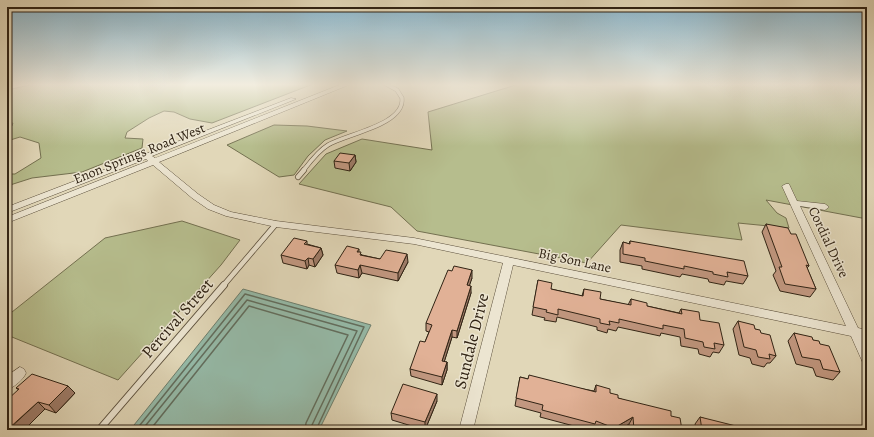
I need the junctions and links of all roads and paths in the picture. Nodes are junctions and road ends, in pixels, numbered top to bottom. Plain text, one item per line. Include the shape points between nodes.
1 (283, 104) edge
2 (294, 104) edge
3 (402, 104) edge
4 (150, 159) junction
5 (298, 176) dead end
6 (786, 186) dead end
7 (795, 203) junction
8 (825, 207) dead end
9 (7, 210) edge
10 (7, 220) edge
11 (276, 224) junction
12 (509, 260) junction
13 (856, 333) junction
14 (867, 335) edge
15 (867, 359) edge
16 (20, 373) dead end
17 (7, 384) edge
18 (99, 430) edge
19 (466, 430) edge

1 - 4 street
2 - 4 street, Enon Springs Road West
3 - 5 lane via 395,115 327,146
4 - 9 street
4 - 10 street, Enon Springs Road West
4 - 11 street, Big Son Lane via 211,207 229,214
6 - 7 street, Cordial Drive
7 - 8 street
7 - 13 street, Cordial Drive
11 - 12 street, Big Son Lane via 414,241
11 - 18 lane, Percival Street
12 - 13 street, Big Son Lane
12 - 19 street, Sundale Drive
13 - 14 street, Big Son Lane
13 - 15 street, Cordial Drive
16 - 17 street

